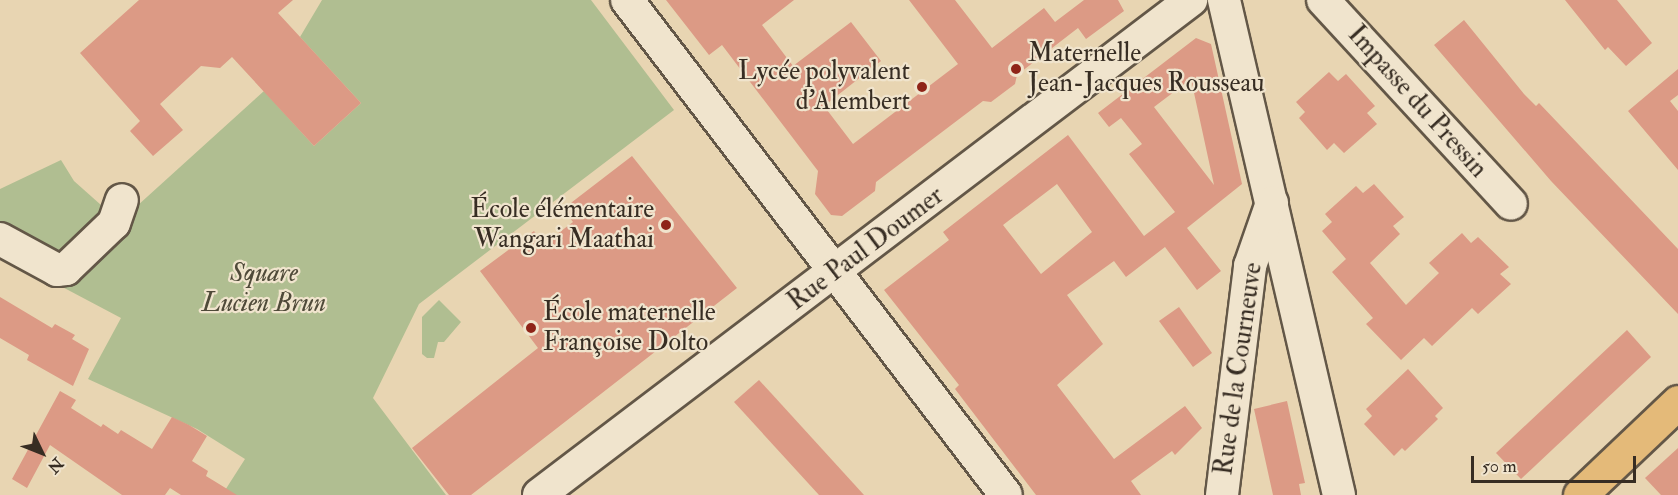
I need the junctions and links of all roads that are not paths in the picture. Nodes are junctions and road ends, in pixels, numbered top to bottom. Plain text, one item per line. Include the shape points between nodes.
1 (627, 0) edge
2 (1191, 0) edge
3 (1224, 0) edge
4 (1323, 0) edge
5 (122, 200) dead end
6 (1272, 203) junction
7 (1511, 204) dead end
8 (0, 238) edge
9 (835, 274) junction
10 (1678, 402) edge
11 (539, 495) edge
12 (1006, 495) edge
13 (1222, 495) edge
14 (1338, 495) edge
15 (1580, 495) edge

1 - 9 street
2 - 9 street, Rue Paul Doumer
3 - 6 street
4 - 7 street, Impasse du Pressin
5 - 8 street via 114,223 66,269 57,270
6 - 13 street, Rue de la Courneuve via 1250,266
6 - 14 street
9 - 11 street, Rue Paul Doumer
9 - 12 street
10 - 15 main road

